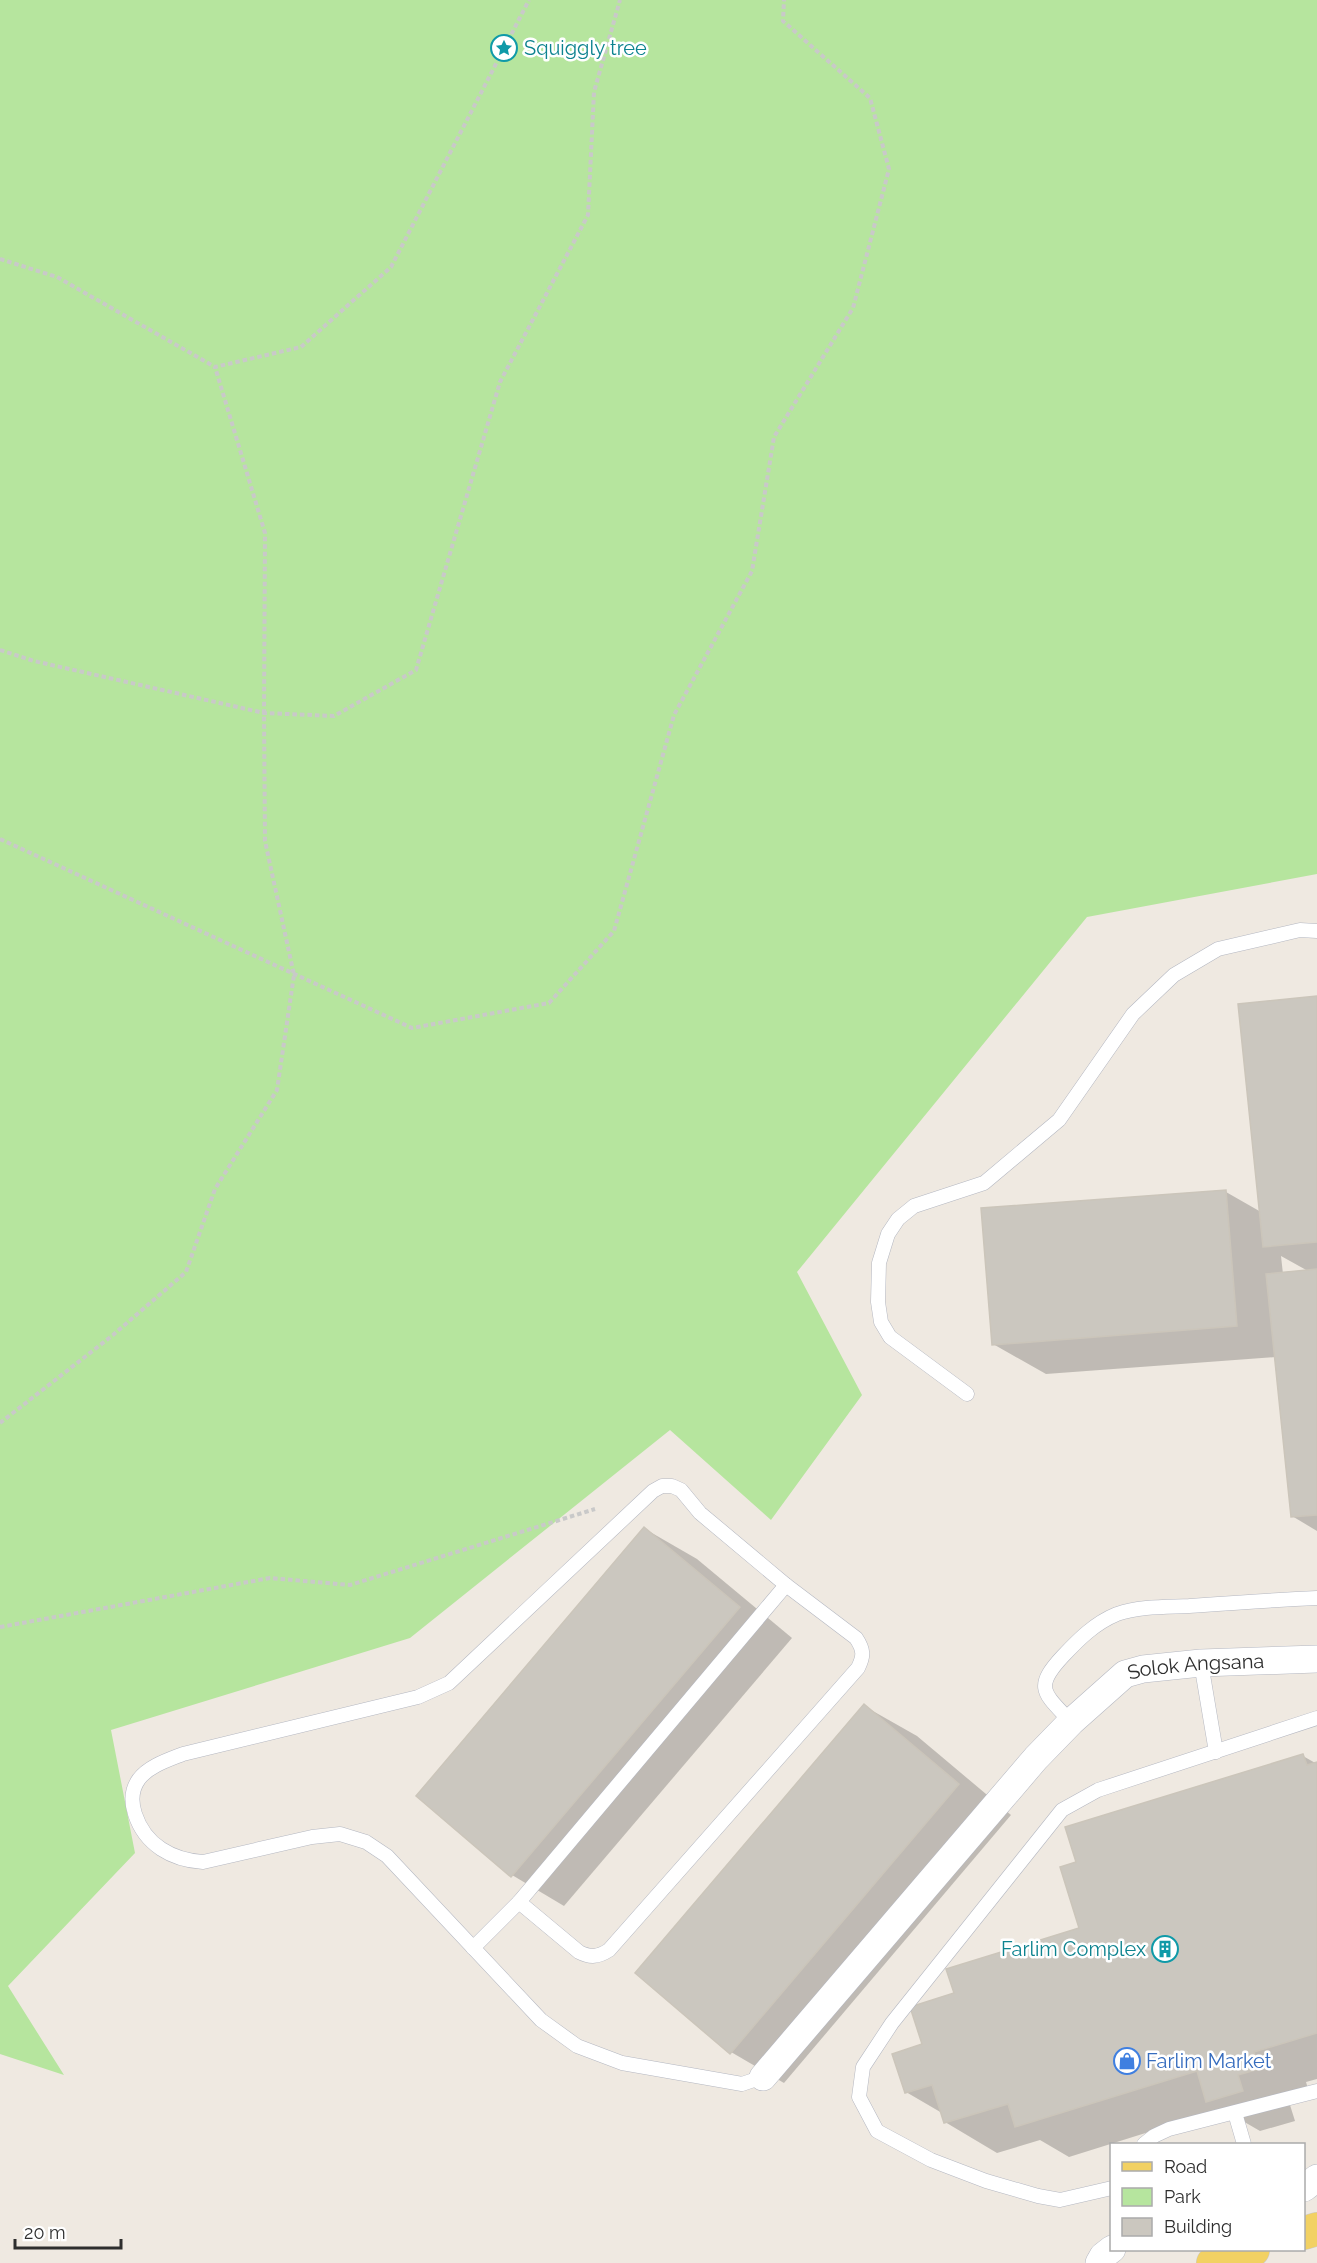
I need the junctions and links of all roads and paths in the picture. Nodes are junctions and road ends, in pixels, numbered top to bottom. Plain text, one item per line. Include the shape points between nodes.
1 (529, 0) edge
2 (620, 0) edge
3 (784, 0) edge
4 (0, 259) edge
5 (215, 367) junction
6 (0, 650) edge
7 (264, 713) junction
8 (0, 839) edge
9 (1317, 931) edge
10 (294, 975) junction
11 (967, 1395) dead end
12 (0, 1423) edge
13 (597, 1509) dead end
14 (786, 1585) junction
15 (1317, 1598) edge
16 (0, 1627) edge
17 (1317, 1659) edge
18 (1201, 1663) junction
19 (1317, 1718) edge
20 (1071, 1722) junction
21 (1216, 1752) junction
22 (519, 1902) junction
23 (473, 1948) junction
24 (764, 2077) joint
25 (1317, 2091) edge
26 (1235, 2113) junction
27 (1146, 2143) edge
28 (1243, 2143) edge
29 (1317, 2178) edge
30 (1305, 2187) edge
31 (1110, 2188) edge
32 (1110, 2251) edge
33 (1250, 2251) edge
34 (1100, 2263) edge
35 (1213, 2263) edge

1 - 5 path via 391,267 301,347
2 - 7 path via 594,92 588,215 500,382 416,670 334,716
3 - 10 path via 783,21 870,98 889,169 853,308 774,437 752,571 674,716 614,932 549,1004 412,1028
4 - 5 path via 57,277
5 - 7 path via 266,533
6 - 7 path
7 - 10 path via 265,841
8 - 10 path
9 - 11 lane via 1300,930 1218,949 1174,975 1132,1014 1059,1120 984,1183 914,1206 898,1219 888,1234 879,1263 881,1322 890,1337
10 - 12 path via 277,1090 215,1189 186,1272
13 - 16 path via 350,1586 270,1578
14 - 22 lane
14 - 22 lane via 856,1638 863,1647 858,1668 609,1950 589,1957 579,1952
14 - 23 lane via 700,1513 681,1490 662,1486 458,1677 439,1689 183,1754 141,1777 133,1791 139,1827 151,1842 187,1861 203,1862 340,1834 366,1842 387,1857
15 - 20 lane via 1148,1608 1110,1618 1083,1636 1045,1679 1045,1690
17 - 18 street, Solok Angsana
18 - 20 street, Solok Angsana via 1125,1674
18 - 21 lane
19 - 21 lane
20 - 24 street, Solok Angsana
21 - 31 lane via 1098,1791 1062,1810 892,2023 863,2067 859,2097 877,2130 931,2160 986,2181 1060,2200
22 - 23 lane
23 - 24 lane via 541,2020 577,2046 622,2063 742,2084
25 - 26 lane
26 - 27 lane via 1169,2129
26 - 28 lane
29 - 30 street
32 - 34 street
33 - 35 main road

